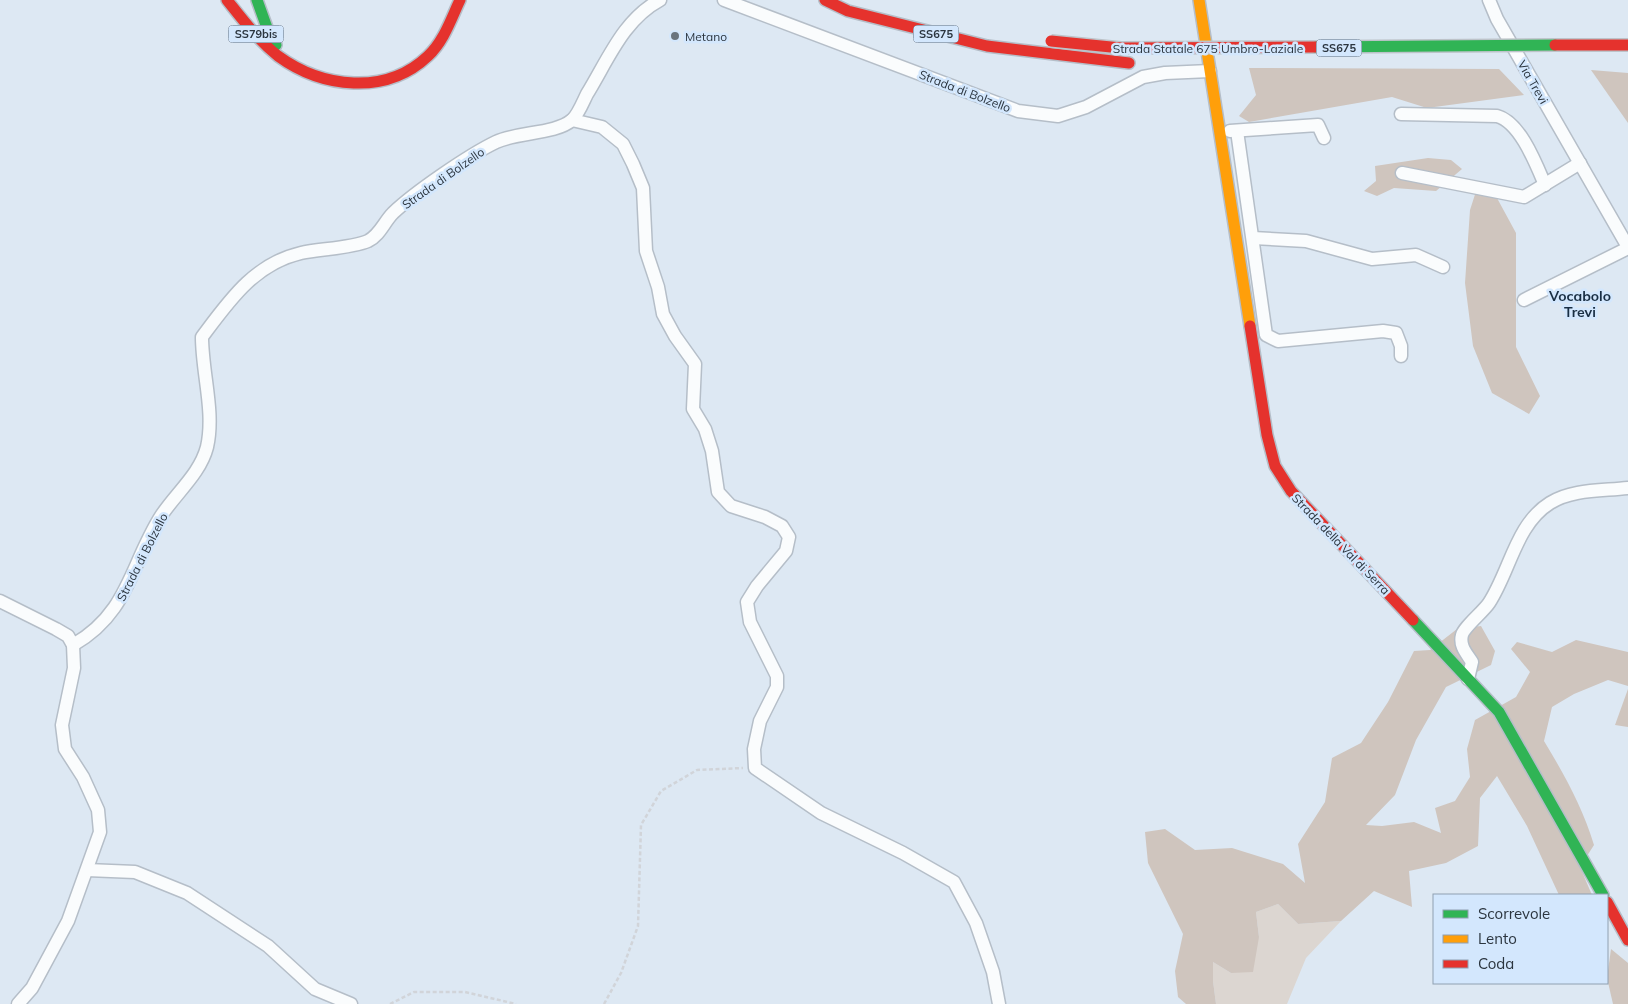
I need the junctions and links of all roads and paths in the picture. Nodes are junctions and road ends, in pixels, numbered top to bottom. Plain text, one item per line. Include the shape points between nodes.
1 (227, 0) edge
2 (257, 0) edge
3 (460, 0) edge
4 (660, 0) edge
5 (724, 0) edge
6 (825, 0) edge
7 (844, 0) edge
8 (1199, 0) edge
9 (1489, 0) edge
10 (952, 25) dead end
11 (1047, 40) dead end
12 (1628, 45) edge
13 (1503, 61) dead end
14 (1533, 61) dead end
15 (290, 64) junction
16 (1214, 66) junction
17 (1401, 114) dead end
18 (572, 120) junction
19 (1238, 131) junction
20 (1220, 132) junction
21 (1324, 138) dead end
22 (1580, 163) junction
23 (1402, 173) dead end
24 (1545, 185) junction
25 (1253, 238) junction
26 (1628, 247) edge
27 (1443, 267) dead end
28 (1524, 300) dead end
29 (1401, 356) dead end
30 (1628, 488) edge
31 (0, 601) edge
32 (73, 645) junction
33 (1468, 679) junction
34 (755, 768) junction
35 (87, 870) junction
36 (1602, 894) edge
37 (1608, 904) edge
38 (1628, 940) edge
39 (18, 1004) edge
40 (351, 1004) edge
41 (390, 1004) edge
42 (516, 1004) edge
43 (604, 1004) edge
44 (999, 1004) edge

1 - 15 main road, SS79bis via 261,41
2 - 15 main road, SS79bis via 270,36
3 - 15 main road via 444,33 423,60 395,78 362,85 325,81
4 - 18 street via 644,8 630,22
5 - 16 street, Strada di Bolzello via 1018,111 1058,116 1086,107 1143,77
6 - 16 main road, Strada Statale 675 Umbro-Laziale / SS675 via 848,11 987,46 1050,55
7 - 10 main road, SS675
8 - 16 main road, Strada della Val di Serra
9 - 22 street, Via Trevi
11 - 12 main road, Strada Statale 675 Umbro-Laziale / SS675, bridge via 1130,48
13 - 14 main road
16 - 20 main road, Strada della Val di Serra
17 - 24 street via 1506,118 1523,141
18 - 32 street, Strada di Bolzello via 553,130 496,142 392,214 378,234 367,241 299,254 253,275 202,337 209,428 197,471 174,496 152,531 128,589 118,604 89,636
18 - 34 street via 602,127 623,144 643,188 646,251 663,314 695,364 693,409 705,428 712,451 718,492 731,506 782,526 789,537 786,551 747,602 750,622 777,676 777,687 760,721 754,749
19 - 20 street
19 - 21 street via 1318,125
19 - 25 street
20 - 33 main road, Strada della Val di Serra via 1267,435 1275,466 1291,491
22 - 24 street
22 - 26 street, Via Trevi
23 - 24 street via 1524,197
25 - 27 street via 1306,241 1372,259 1416,255
25 - 29 street via 1266,335 1278,341 1383,331 1396,333
26 - 28 street, Via Trevi
30 - 33 street via 1566,494 1531,518 1488,605 1462,633 1461,645 1472,662
31 - 32 street via 68,636
32 - 35 street via 74,668 62,725 65,749 83,777 98,810 100,832
33 - 36 main road, Strada della Val di Serra via 1499,712
34 - 43 path via 697,770 661,791 641,825 638,926 621,973
34 - 44 street via 821,813 954,882 976,923 993,972
35 - 39 street via 68,921 32,988
35 - 40 street via 135,872 187,893 268,946 315,988
37 - 38 main road
41 - 42 path via 414,992 465,992

